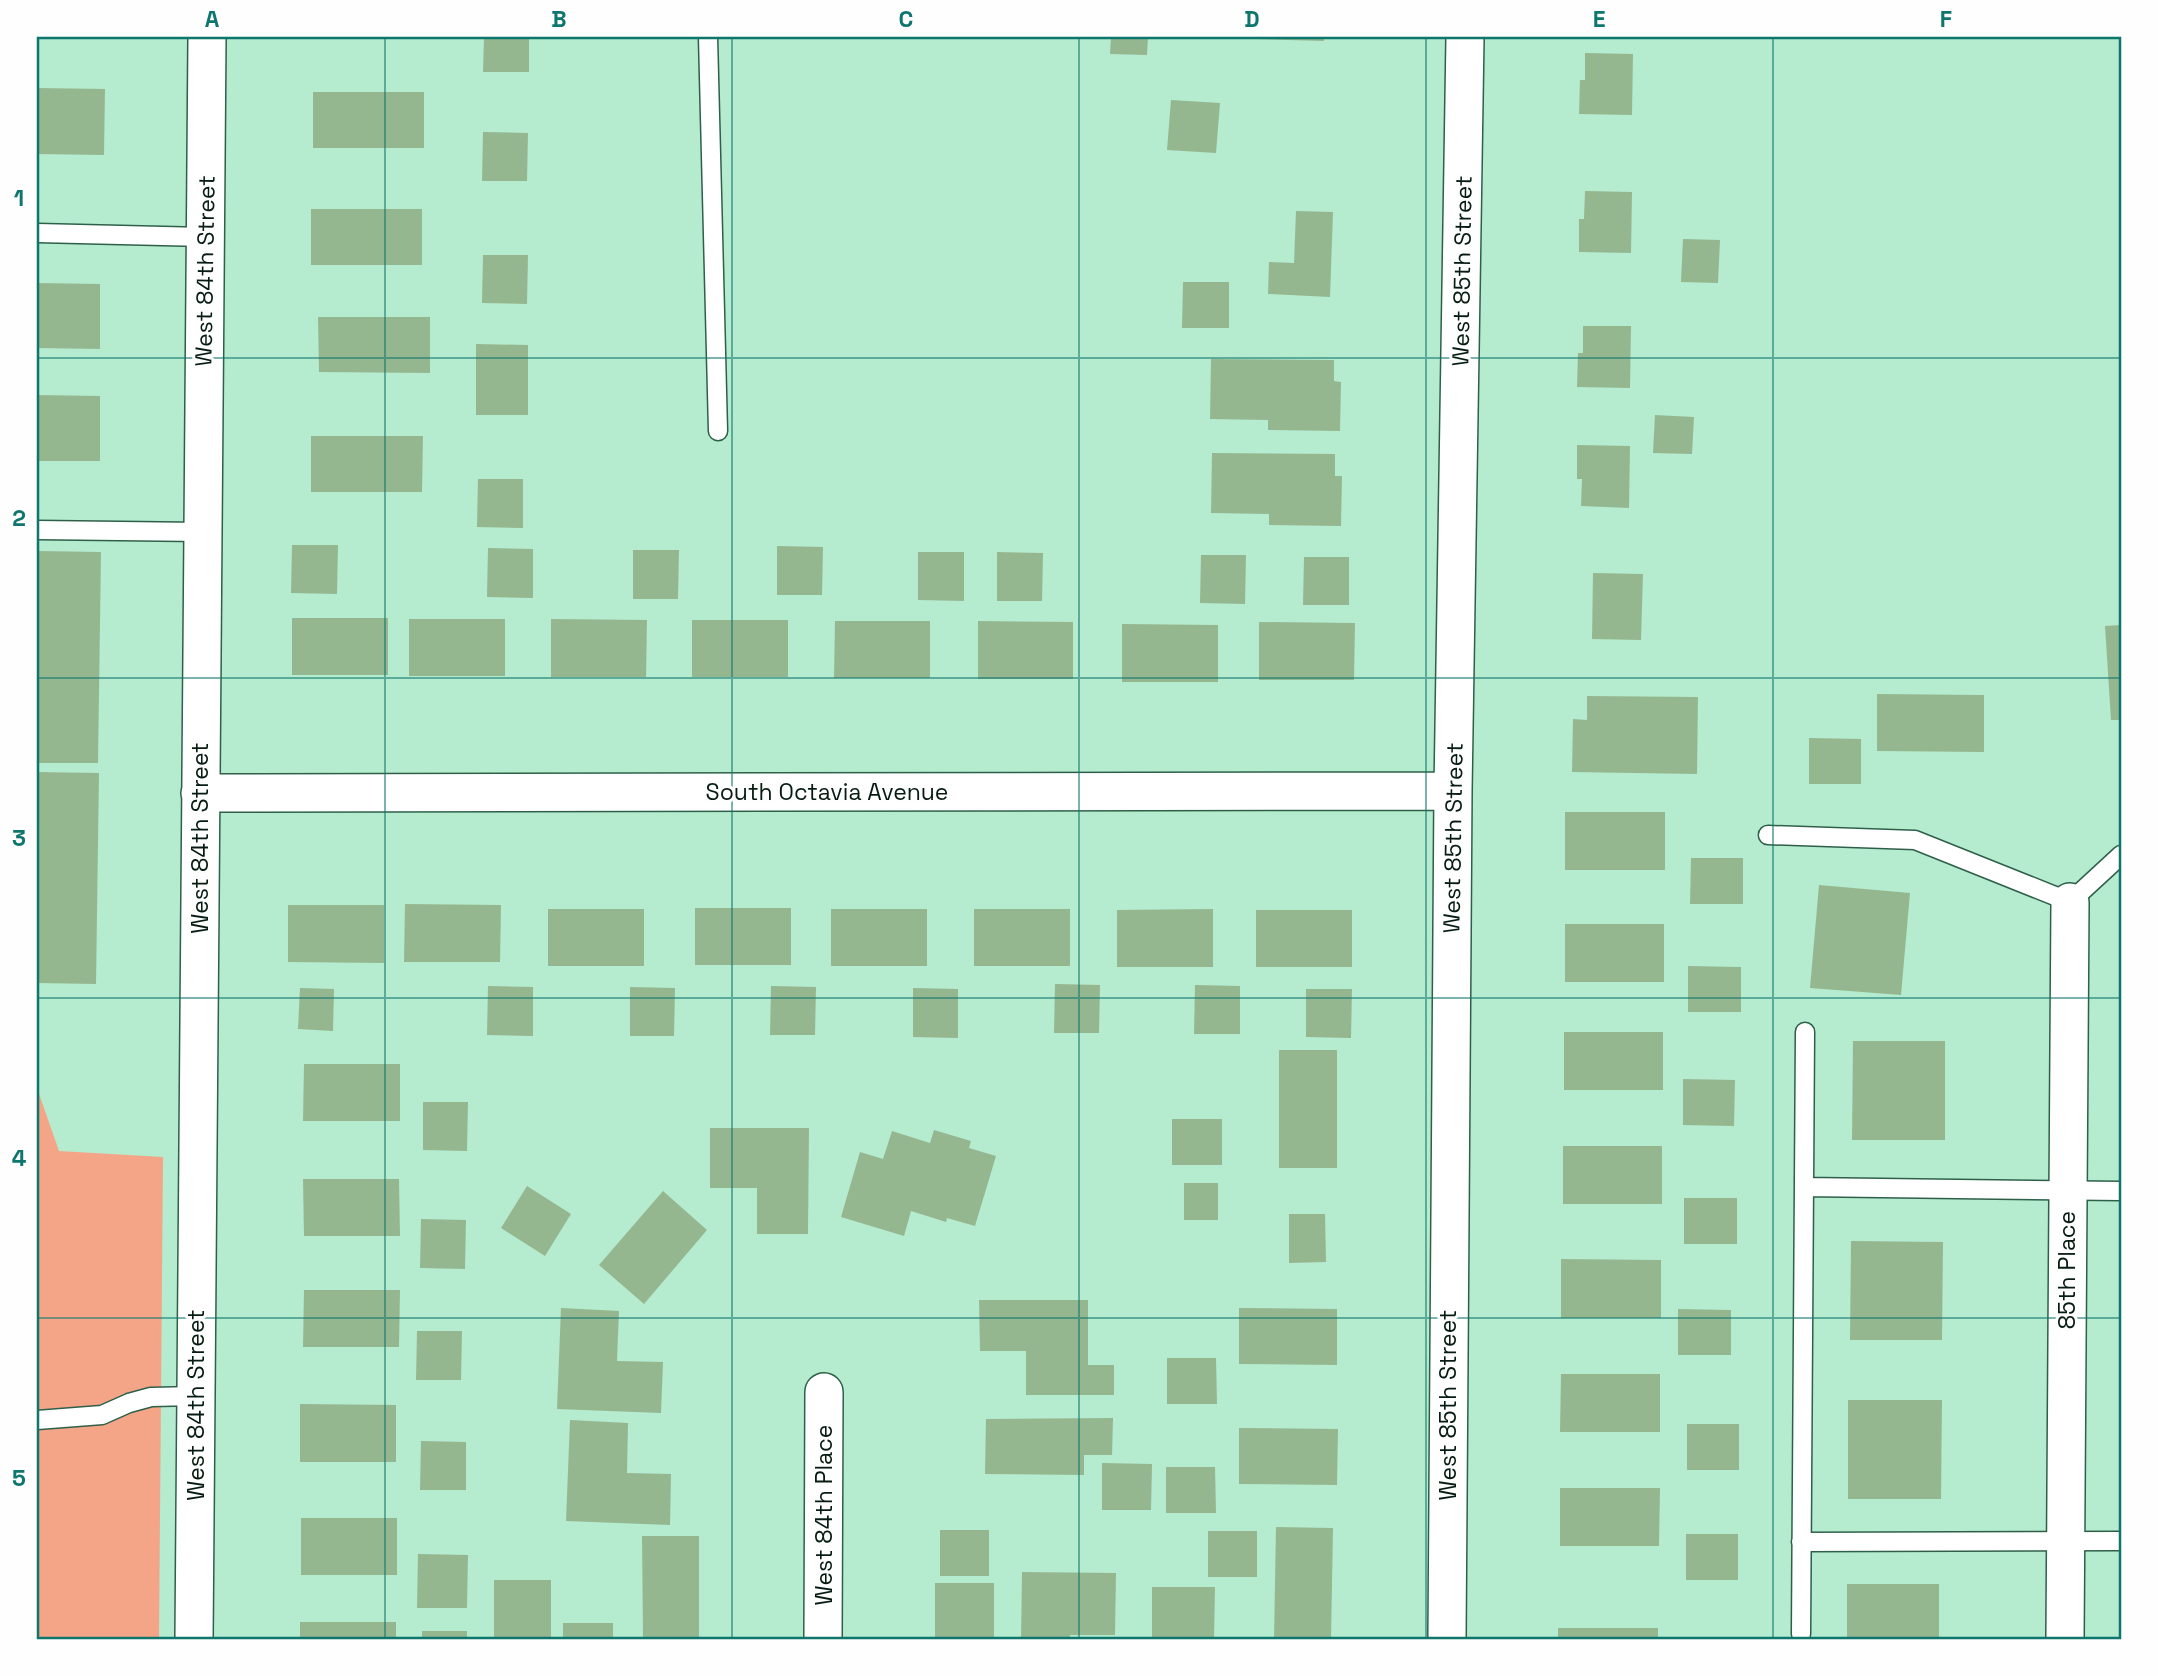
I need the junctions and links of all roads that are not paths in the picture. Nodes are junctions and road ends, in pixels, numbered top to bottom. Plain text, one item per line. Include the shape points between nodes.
1 (207, 37) edge
2 (708, 37) edge
3 (1465, 37) edge
4 (37, 233) edge
5 (205, 237) junction
6 (718, 431) dead end
7 (37, 530) edge
8 (202, 532) junction
9 (1453, 791) junction
10 (200, 793) junction
11 (1768, 835) dead end
12 (2121, 855) edge
13 (2070, 902) junction
14 (1805, 1032) dead end
15 (1804, 1187) junction
16 (2067, 1191) junction
17 (2121, 1191) edge
18 (824, 1392) dead end
19 (196, 1396) junction
20 (37, 1420) edge
21 (2121, 1541) edge
22 (1801, 1542) junction
23 (2065, 1542) junction
24 (1801, 1634) dead end
25 (194, 1639) edge
26 (823, 1639) edge
27 (1447, 1639) edge
28 (2065, 1639) edge

1 - 5 street, West 84th Street
2 - 6 lane
3 - 9 street, West 85th Street
4 - 5 lane
5 - 8 street, West 84th Street
7 - 8 lane
8 - 10 street, West 84th Street
9 - 10 street, South Octavia Avenue
9 - 27 street, West 85th Street
10 - 19 street, West 84th Street
11 - 13 lane via 1915,840
12 - 13 lane
13 - 16 street, 85th Place
14 - 15 lane
15 - 16 lane
15 - 22 lane
16 - 17 lane
16 - 23 street, 85th Place
18 - 26 street, West 84th Place
19 - 20 lane via 151,1397 102,1415
19 - 25 street, West 84th Street
21 - 23 lane
22 - 23 lane
22 - 24 lane
23 - 28 street, 85th Place

